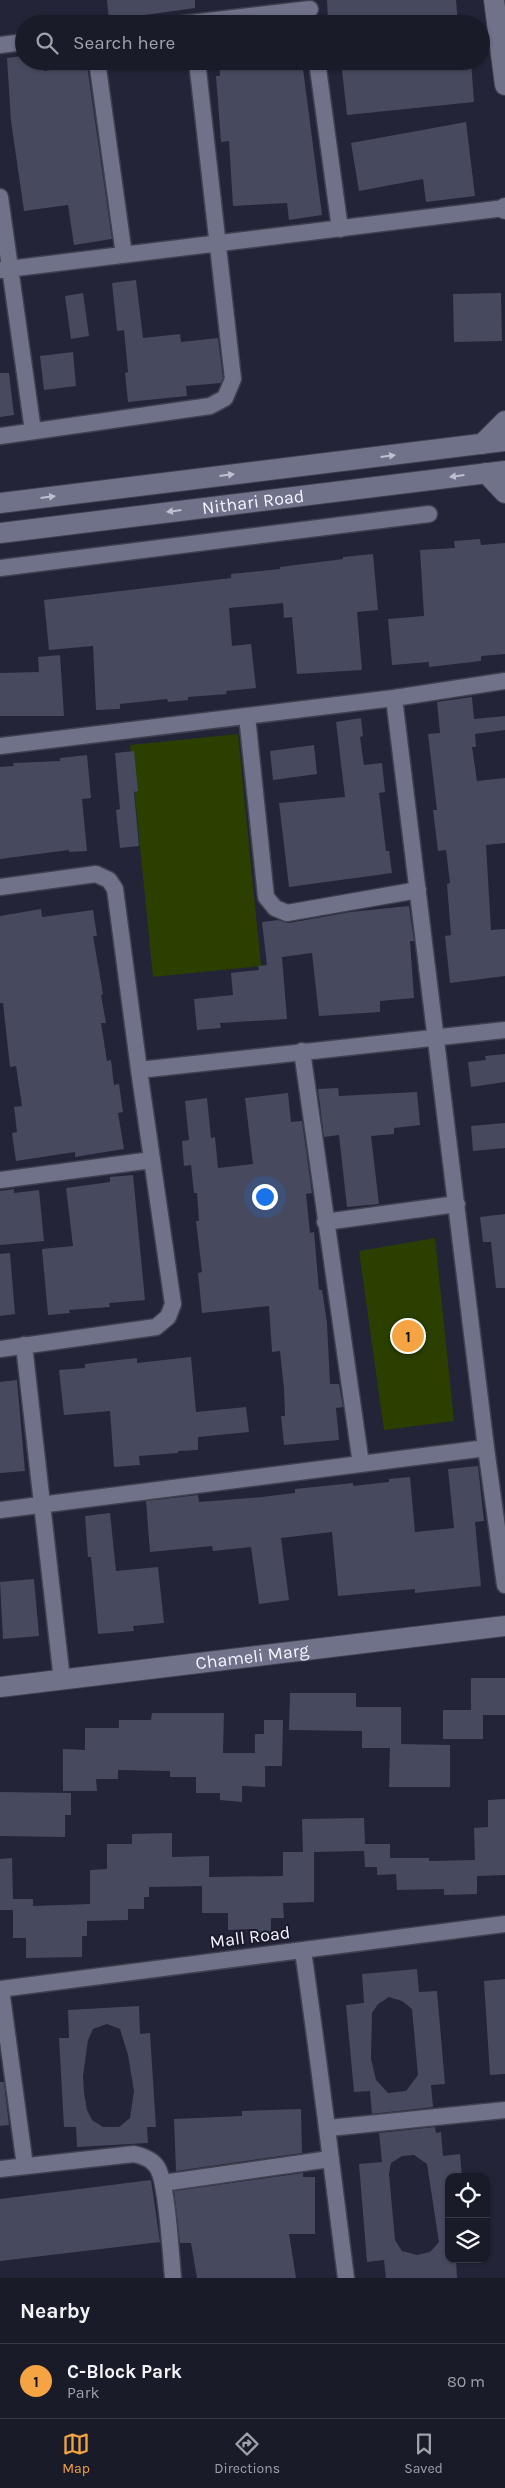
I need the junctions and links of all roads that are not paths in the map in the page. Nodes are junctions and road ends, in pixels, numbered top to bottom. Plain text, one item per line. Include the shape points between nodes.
1 (494, 0) edge
2 (311, 11) edge
3 (270, 15) edge
4 (15, 43) edge
5 (0, 45) edge
6 (98, 70) edge
7 (198, 70) edge
8 (318, 70) edge
9 (505, 85) edge
10 (0, 197) edge
11 (505, 208) edge
12 (340, 229) junction
13 (218, 245) junction
14 (124, 255) junction
15 (5, 270) edge
16 (505, 421) edge
17 (33, 431) junction
18 (0, 436) edge
19 (505, 441) edge
20 (482, 444) junction
21 (495, 472) edge
22 (505, 493) edge
23 (0, 503) edge
24 (429, 514) dead end
25 (0, 533) edge
26 (0, 568) edge
27 (505, 681) edge
28 (394, 698) junction
29 (247, 716) junction
30 (0, 746) edge
31 (0, 887) edge
32 (418, 890) junction
33 (505, 1030) edge
34 (435, 1036) junction
35 (302, 1051) junction
36 (138, 1070) junction
37 (152, 1160) junction
38 (0, 1180) edge
39 (457, 1204) junction
40 (325, 1222) junction
41 (24, 1346) junction
42 (0, 1348) edge
43 (486, 1448) junction
44 (361, 1464) junction
45 (42, 1505) junction
46 (0, 1510) edge
47 (505, 1585) edge
48 (505, 1626) edge
49 (62, 1680) junction
50 (0, 1687) edge
51 (505, 1924) edge
52 (303, 1951) junction
53 (0, 1989) edge
54 (505, 2110) edge
55 (329, 2128) junction
56 (330, 2159) junction
57 (25, 2166) junction
58 (0, 2168) edge
59 (163, 2183) junction
60 (173, 2278) edge
61 (346, 2278) edge

1 - 9 street
2 - 3 street
4 - 5 street
6 - 14 street
7 - 13 street
8 - 12 street
10 - 15 street
11 - 12 street
12 - 13 street
13 - 14 street
13 - 17 street via 233,379 225,398 210,406
14 - 15 street
15 - 17 street
16 - 20 street
17 - 18 street
19 - 20 street, Nithari Road
23 -> 20 street, Nithari Road
21 - 22 street
21 -> 25 street, Nithari Road
24 - 26 street
27 - 28 street
28 - 29 street
28 - 32 street
29 - 30 street
29 - 32 street via 266,897 275,908 287,913
31 - 36 street via 96,874 109,880 115,889
32 - 34 street
33 - 34 street
34 - 35 street
34 - 39 street
35 - 36 street
35 - 40 street
36 - 37 street
37 - 38 street
37 - 41 street via 173,1304 168,1316 156,1327
39 - 40 street
39 - 43 street
40 - 44 street
41 - 42 street
41 - 45 street
43 - 44 street
43 - 47 street
44 - 45 street
45 - 46 street
45 - 49 street
48 - 49 street, Chameli Marg
49 - 50 street, Chameli Marg
51 - 52 street, Mall Road
52 - 53 street, Mall Road
52 - 55 street
53 - 57 street
54 - 55 street
55 - 56 street
56 - 59 street
56 - 61 street
57 - 58 street
57 - 59 street via 134,2154 148,2158 158,2167
59 - 60 street

